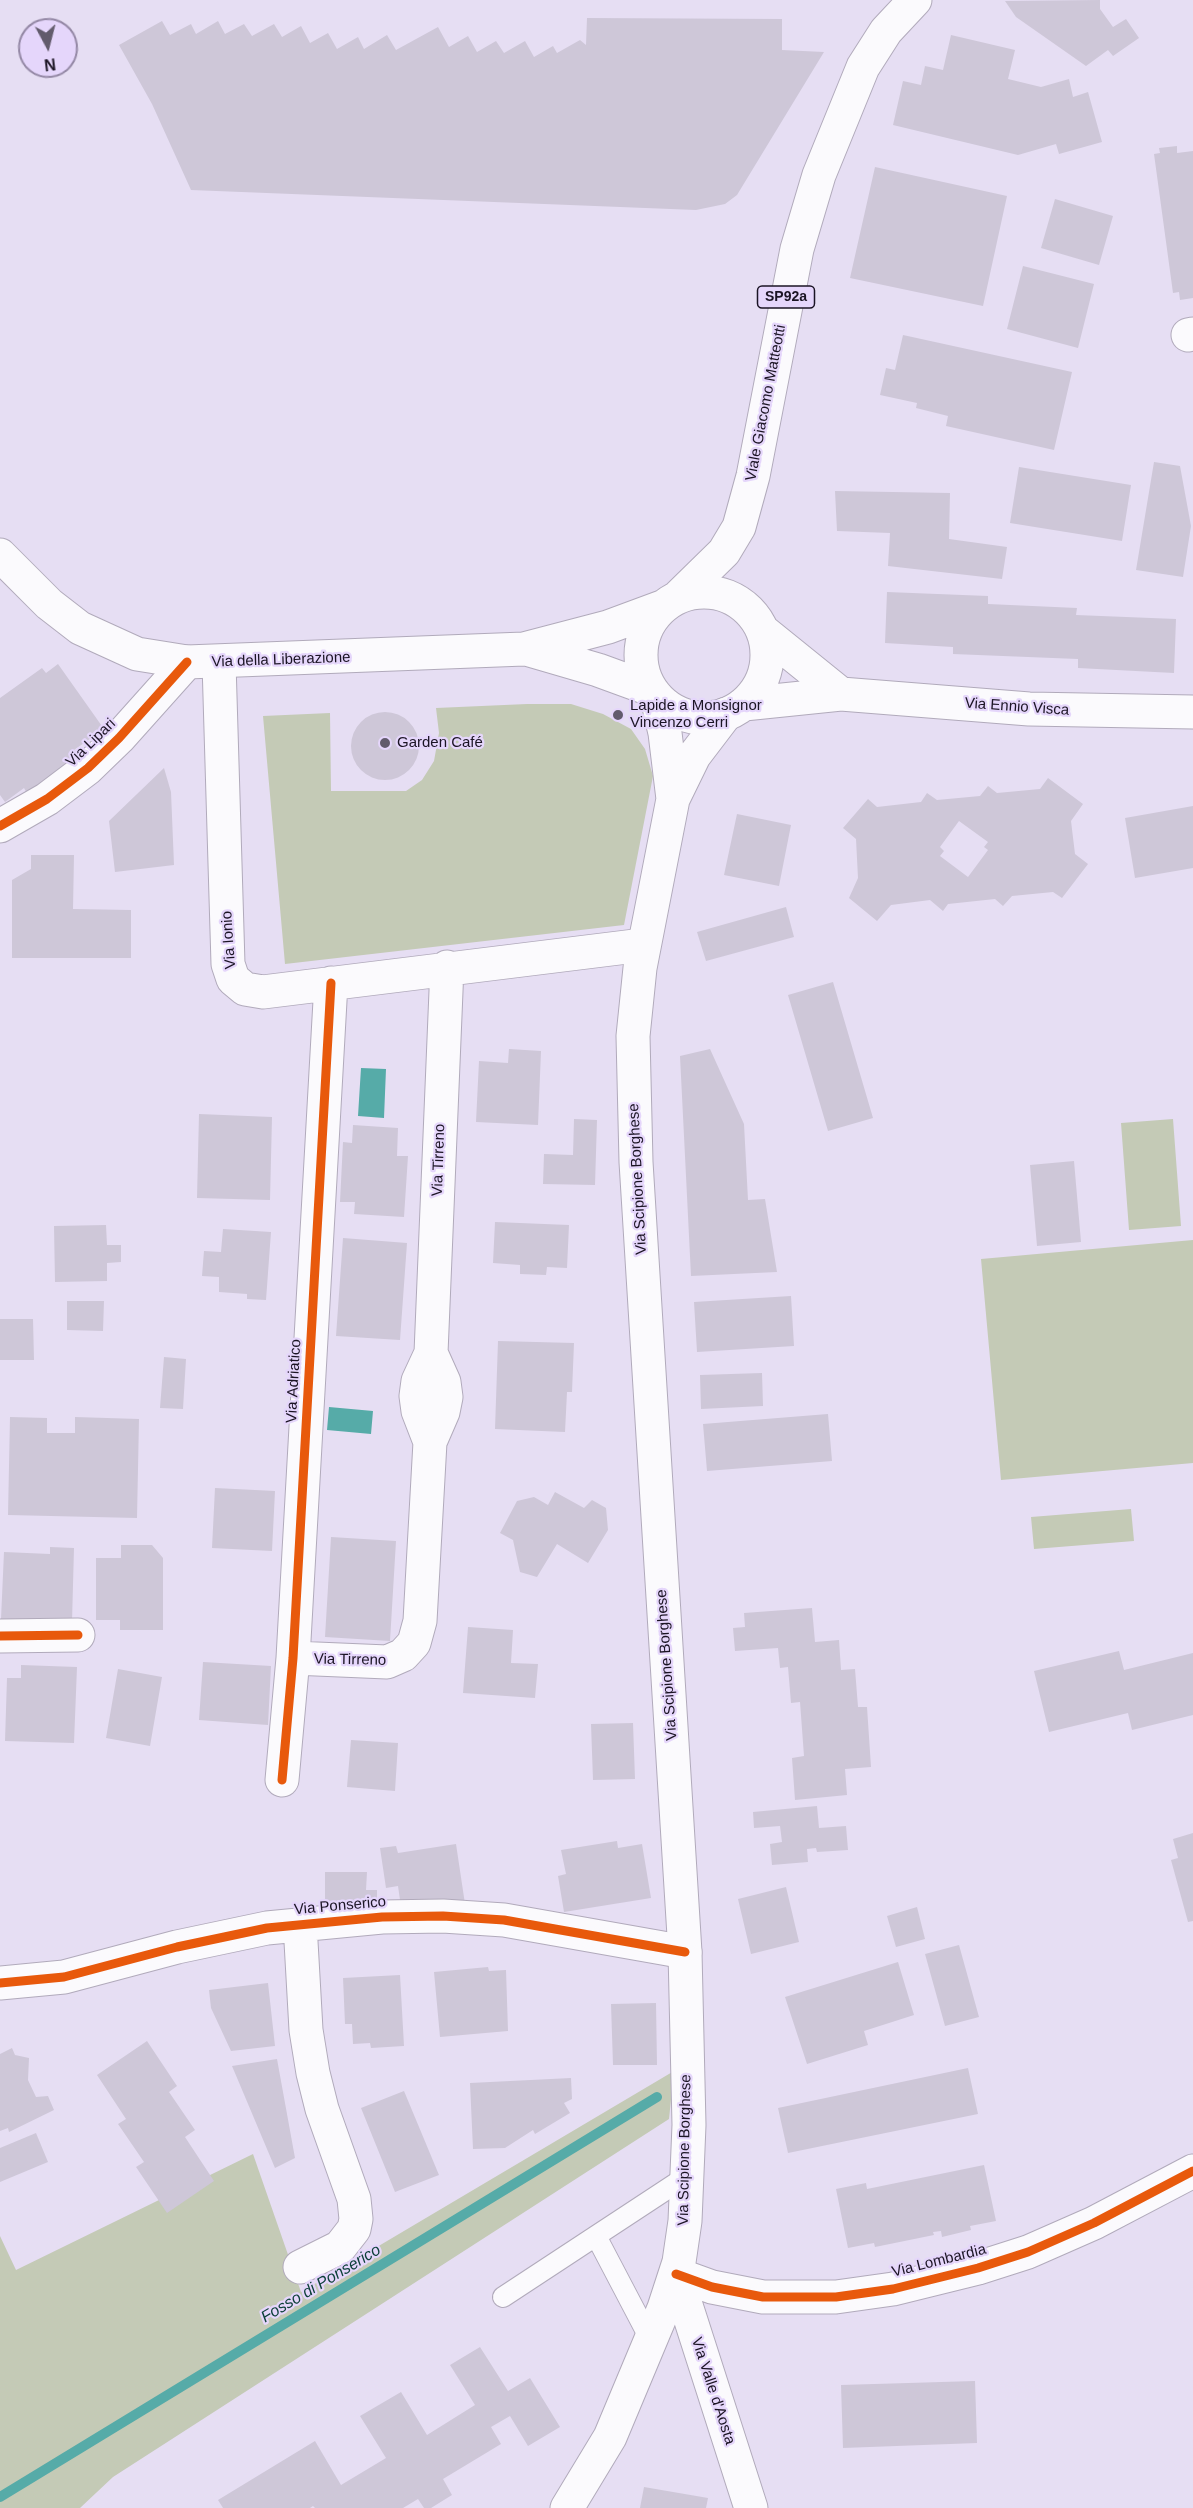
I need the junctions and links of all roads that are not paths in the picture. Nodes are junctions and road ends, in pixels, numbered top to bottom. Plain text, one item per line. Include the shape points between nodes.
1 (915, 0) edge
2 (0, 555) edge
3 (670, 602) junction
4 (763, 631) junction
5 (524, 649) junction
6 (203, 663) junction
7 (654, 694) junction
8 (841, 694) junction
9 (735, 709) junction
10 (1193, 712) edge
11 (673, 799) junction
12 (0, 826) edge
13 (644, 945) junction
14 (447, 968) junction
15 (331, 983) junction
16 (78, 1635) dead end
17 (0, 1636) edge
18 (293, 1658) junction
19 (282, 1780) dead end
20 (300, 1924) junction
21 (685, 1952) junction
22 (0, 1983) edge
23 (1193, 2171) edge
24 (687, 2176) junction
25 (596, 2236) junction
26 (300, 2267) dead end
27 (676, 2274) junction
28 (503, 2297) dead end
29 (650, 2339) junction
30 (567, 2508) edge
31 (751, 2508) edge

1 - 3 street, Viale Giacomo Matteotti / SP92a via 886,31 863,67 819,175 797,249 753,477 739,527 724,552
2 - 6 street, Via della Liberazione via 49,604 80,628 138,654
3 - 4 street via 698,591 718,592 737,600
3 - 5 street, Via della Liberazione via 608,627
3 - 7 street via 646,627 642,640 641,666
4 - 8 street
4 - 9 street via 767,662 763,678 755,692
5 - 6 street, Via della Liberazione
5 - 7 street, Via della Liberazione via 598,670
6 - 12 street, Via Lipari via 88,768
6 - 15 street, Via Ionio via 229,970 239,985 254,992
7 - 9 street via 682,715 712,718
7 - 11 street, Via Scipione Borghese via 665,733
8 - 9 street, Via Ennio Visca
8 - 10 street, Via Ennio Visca via 1029,709
9 - 11 street, Via Scipione Borghese via 694,756
11 - 13 street, Via Scipione Borghese
13 - 14 street, Via Ionio
13 - 21 street, Via Scipione Borghese via 633,1036 634,1118
14 - 15 street, Via Ionio
14 - 18 street, Via Tirreno via 431,1353 446,1397 430,1442 420,1621 414,1643 403,1655 387,1662
15 - 18 street, Via Adriatico
16 - 17 street
18 - 19 street, Via Adriatico
20 - 21 street, Via Ponserico via 382,1917 463,1917 538,1925
20 - 22 street, Via Ponserico via 195,1943 64,1977
20 - 26 street via 311,2066 354,2199 356,2219 354,2229 340,2247
21 - 24 street, Via Scipione Borghese
23 - 27 street, Via Lombardia via 1046,2245 916,2284 855,2295 781,2298 746,2295
24 - 25 lane
24 - 27 street, Via Scipione Borghese via 685,2221
25 - 28 lane
25 - 29 lane
27 - 29 street, Via Scipione Borghese
27 - 31 street, Via Valle d'Aosta
29 - 30 street, Via Scipione Borghese via 610,2438

